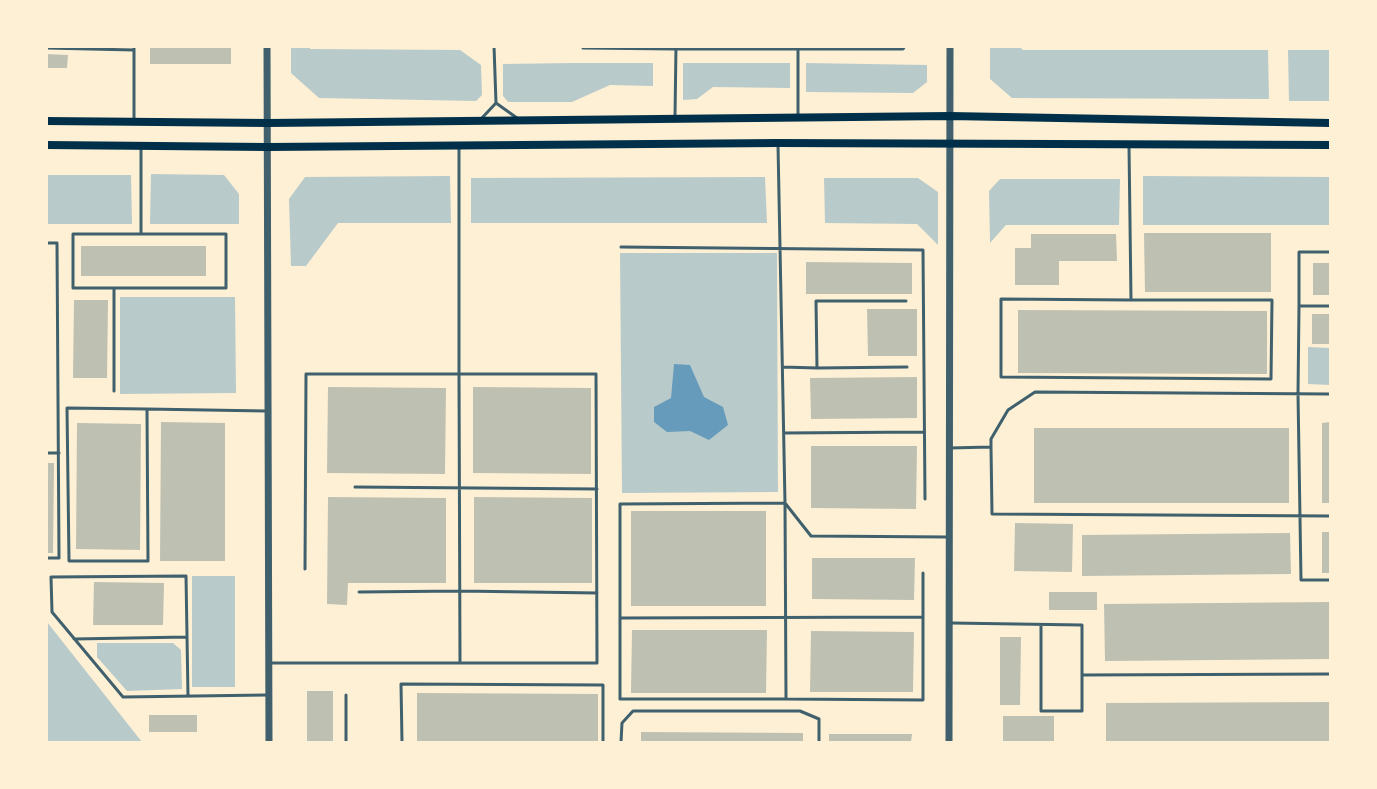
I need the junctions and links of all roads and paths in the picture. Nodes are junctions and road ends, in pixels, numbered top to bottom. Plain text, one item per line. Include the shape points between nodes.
1 (267, 46) edge
2 (494, 46) edge
3 (905, 46) edge
4 (950, 46) edge
5 (46, 48) edge
6 (134, 48) edge
7 (583, 48) edge
8 (676, 48) edge
9 (798, 48) edge
10 (496, 104) junction
11 (950, 116) junction
12 (798, 117) junction
13 (675, 119) junction
14 (521, 120) junction
15 (480, 121) junction
16 (46, 122) edge
17 (134, 122) junction
18 (268, 123) junction
19 (1330, 123) edge
20 (778, 143) junction
21 (950, 144) junction
22 (1129, 144) junction
23 (46, 145) edge
24 (1330, 145) edge
25 (141, 146) junction
26 (459, 146) junction
27 (267, 147) junction
28 (141, 234) junction
29 (46, 243) edge
30 (621, 247) dead end
31 (780, 248) junction
32 (1330, 252) edge
33 (114, 288) junction
34 (1131, 300) junction
35 (906, 301) dead end
36 (1299, 306) junction
37 (1330, 306) edge
38 (783, 368) junction
39 (817, 368) junction
40 (907, 368) dead end
41 (459, 374) junction
42 (114, 391) dead end
43 (1298, 394) junction
44 (1330, 394) edge
45 (147, 409) junction
46 (268, 411) junction
47 (924, 432) junction
48 (784, 433) junction
49 (991, 447) junction
50 (950, 448) junction
51 (46, 453) edge
52 (58, 453) junction
53 (355, 487) dead end
54 (459, 489) junction
55 (597, 489) junction
56 (925, 499) dead end
57 (785, 503) junction
58 (1300, 516) junction
59 (1330, 516) edge
60 (950, 537) junction
61 (46, 558) edge
62 (305, 569) dead end
63 (923, 573) dead end
64 (1330, 580) edge
65 (460, 591) junction
66 (359, 592) dead end
67 (597, 593) junction
68 (786, 617) junction
69 (923, 617) junction
70 (620, 618) junction
71 (949, 623) junction
72 (1041, 624) junction
73 (187, 637) junction
74 (74, 639) junction
75 (269, 663) junction
76 (460, 663) junction
77 (1330, 674) edge
78 (1082, 675) junction
79 (269, 695) junction
80 (346, 695) dead end
81 (188, 696) junction
82 (786, 699) junction
83 (269, 742) edge
84 (346, 742) edge
85 (402, 742) edge
86 (603, 742) edge
87 (621, 742) edge
88 (819, 742) edge
89 (949, 742) edge

1 - 18 street
2 - 10 lane
3 - 9 lane
4 - 11 street
5 - 6 lane
6 - 17 lane
7 - 8 lane
8 - 9 lane
8 - 13 lane
9 - 12 lane
10 - 14 lane
10 - 15 lane
11 - 12 main road
11 - 19 main road
11 - 21 street
12 - 13 main road
13 - 14 main road
14 - 15 main road
15 - 18 main road
16 - 17 main road
17 - 18 main road
18 - 27 street
20 - 21 main road
20 - 26 main road
20 - 31 lane
21 - 22 main road
21 - 50 street
22 - 24 main road
22 - 34 lane
23 - 25 main road
25 - 27 main road
25 - 28 lane
26 - 27 main road
26 - 41 lane
27 - 46 street
28 - 33 lane via 73,234 73,288
28 - 33 lane via 226,234 226,288
29 - 52 lane via 57,243
30 - 31 lane
31 - 38 lane
31 - 47 lane via 923,250
32 - 36 lane via 1299,252
33 - 42 lane
34 - 34 lane via 1272,300 1271,379 1000,377 1001,299
35 - 39 lane via 816,301
36 - 37 lane
36 - 43 lane
38 - 39 lane
38 - 48 lane
39 - 40 lane
41 - 54 lane
41 - 55 lane via 596,374
41 - 62 lane via 306,374
43 - 44 lane
43 - 49 lane via 1035,392 1008,410 991,439
43 - 58 lane
45 - 45 lane via 68,408 69,561 148,561
45 - 46 lane
46 - 75 street
47 - 48 lane
47 - 56 lane
48 - 57 lane
49 - 50 lane
49 - 58 lane via 992,514
50 - 60 street
51 - 52 lane
52 - 61 lane via 59,558
53 - 54 lane
54 - 55 lane
54 - 65 lane
55 - 67 lane
57 - 60 lane via 811,536
57 - 68 lane
57 - 70 lane via 620,504
58 - 59 lane
58 - 64 lane via 1300,580
60 - 71 street
63 - 69 lane
65 - 66 lane
65 - 67 lane
65 - 76 lane
67 - 76 lane via 597,663
68 - 69 lane
68 - 70 lane
68 - 82 lane
69 - 82 lane via 923,700
70 - 82 lane via 620,699
71 - 72 lane
71 - 89 street
72 - 78 lane via 1082,625
72 - 78 lane via 1041,711 1082,711
73 - 74 lane
73 - 74 lane via 186,576 51,577 51,612
73 - 81 lane
74 - 81 lane via 123,698
75 - 76 lane
75 - 79 street
77 - 78 lane
79 - 81 lane
79 - 83 street
80 - 84 lane
85 - 86 lane via 401,684 603,685
87 - 88 lane via 622,723 633,711 800,711 819,719

